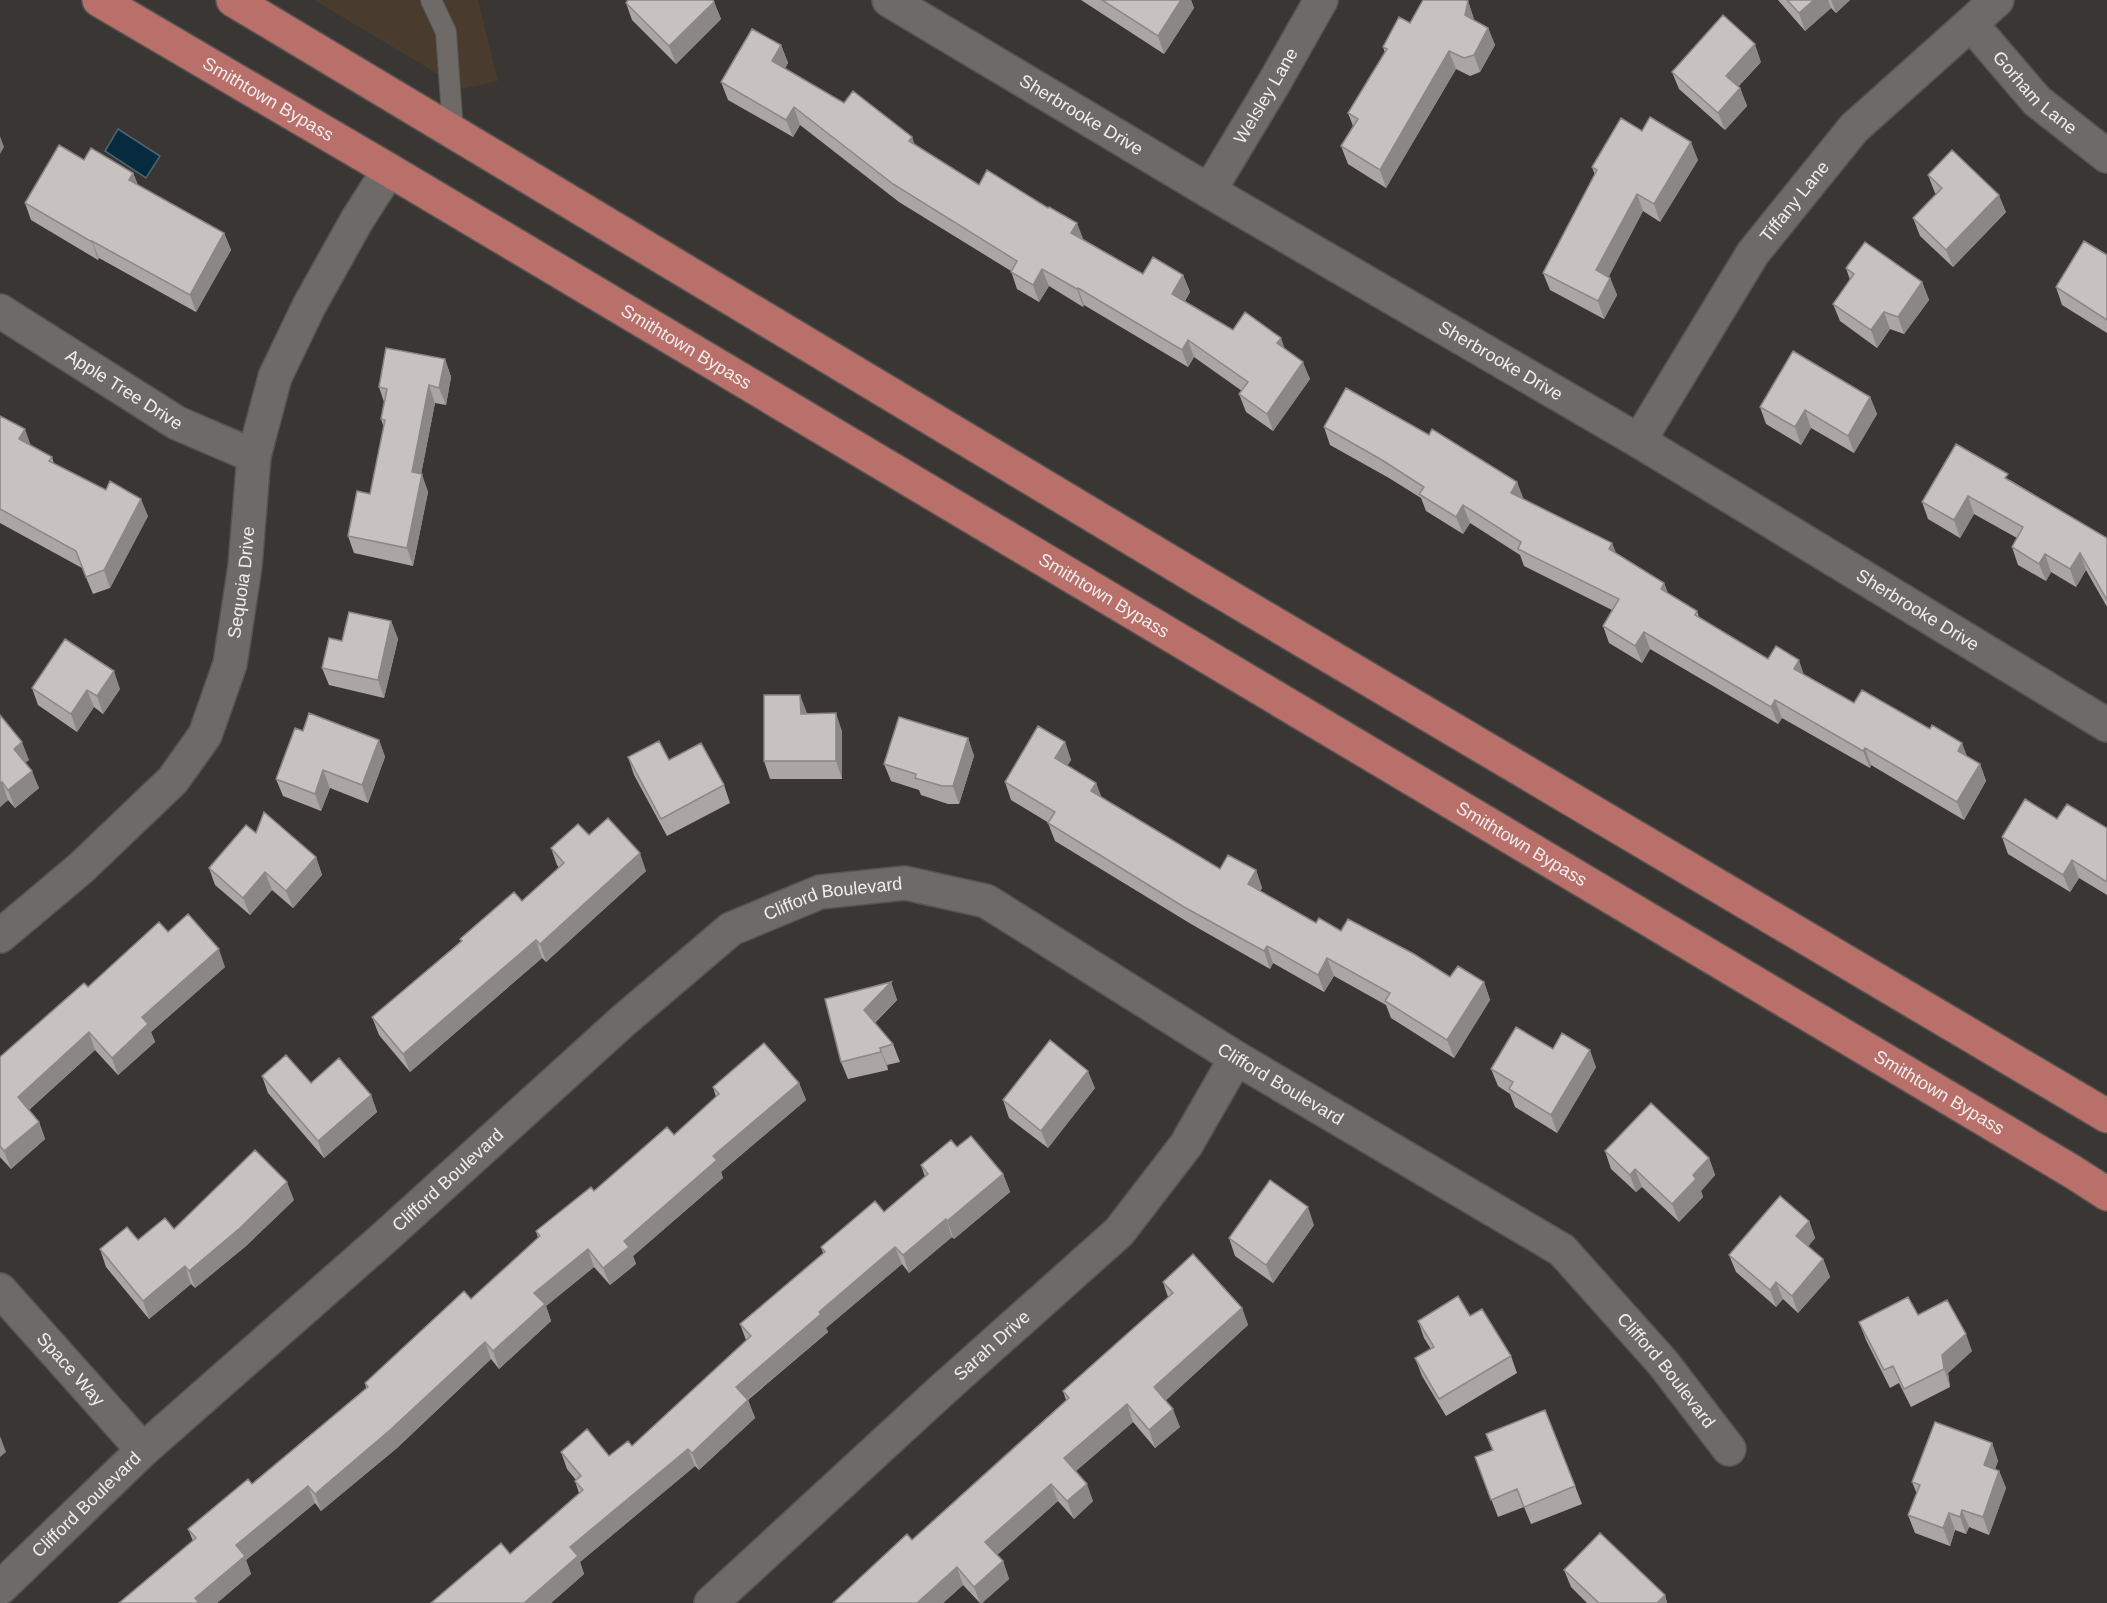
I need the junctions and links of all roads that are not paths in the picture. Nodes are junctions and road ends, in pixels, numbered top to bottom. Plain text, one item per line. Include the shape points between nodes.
1 (99, 0) edge
2 (233, 0) edge
3 (431, 0) edge
4 (889, 0) edge
5 (1321, 0) edge
6 (1997, 0) edge
7 (1971, 24) junction
8 (453, 131) junction
9 (2107, 156) edge
10 (389, 170) junction
11 (1209, 191) junction
12 (0, 310) edge
13 (1640, 441) junction
14 (254, 456) junction
15 (2107, 725) edge
16 (0, 936) edge
17 (1236, 1058) junction
18 (2107, 1116) edge
19 (2107, 1194) edge
20 (0, 1290) edge
21 (1729, 1449) dead end
22 (143, 1450) junction
23 (0, 1588) edge
24 (711, 1603) edge

1 - 10 highway, Smithtown Bypass
2 - 8 highway
3 - 8 lane via 446,32
4 - 11 street, Sherbrooke Drive
5 - 11 street, Welsley Lane
6 - 7 street, Tiffany Lane
7 - 9 street, Gorham Lane via 2037,101
7 - 13 street, Tiffany Lane via 1854,128 1753,253
8 - 18 highway via 1179,567
10 - 14 street, Sequoia Drive via 304,316 275,377
10 - 19 highway, Smithtown Bypass
11 - 13 street, Sherbrooke Drive
12 - 14 street, Apple Tree Drive via 177,423
13 - 15 street, Sherbrooke Drive
14 - 16 street, Sequoia Drive via 230,664 205,735 173,780 81,868
17 - 21 street, Clifford Boulevard via 1562,1250 1663,1363
17 - 22 street, Clifford Boulevard via 986,901 905,883 820,892 730,929
17 - 24 street, Sarah Drive via 1186,1145 1119,1232
20 - 22 street, Space Way
22 - 23 street, Clifford Boulevard

